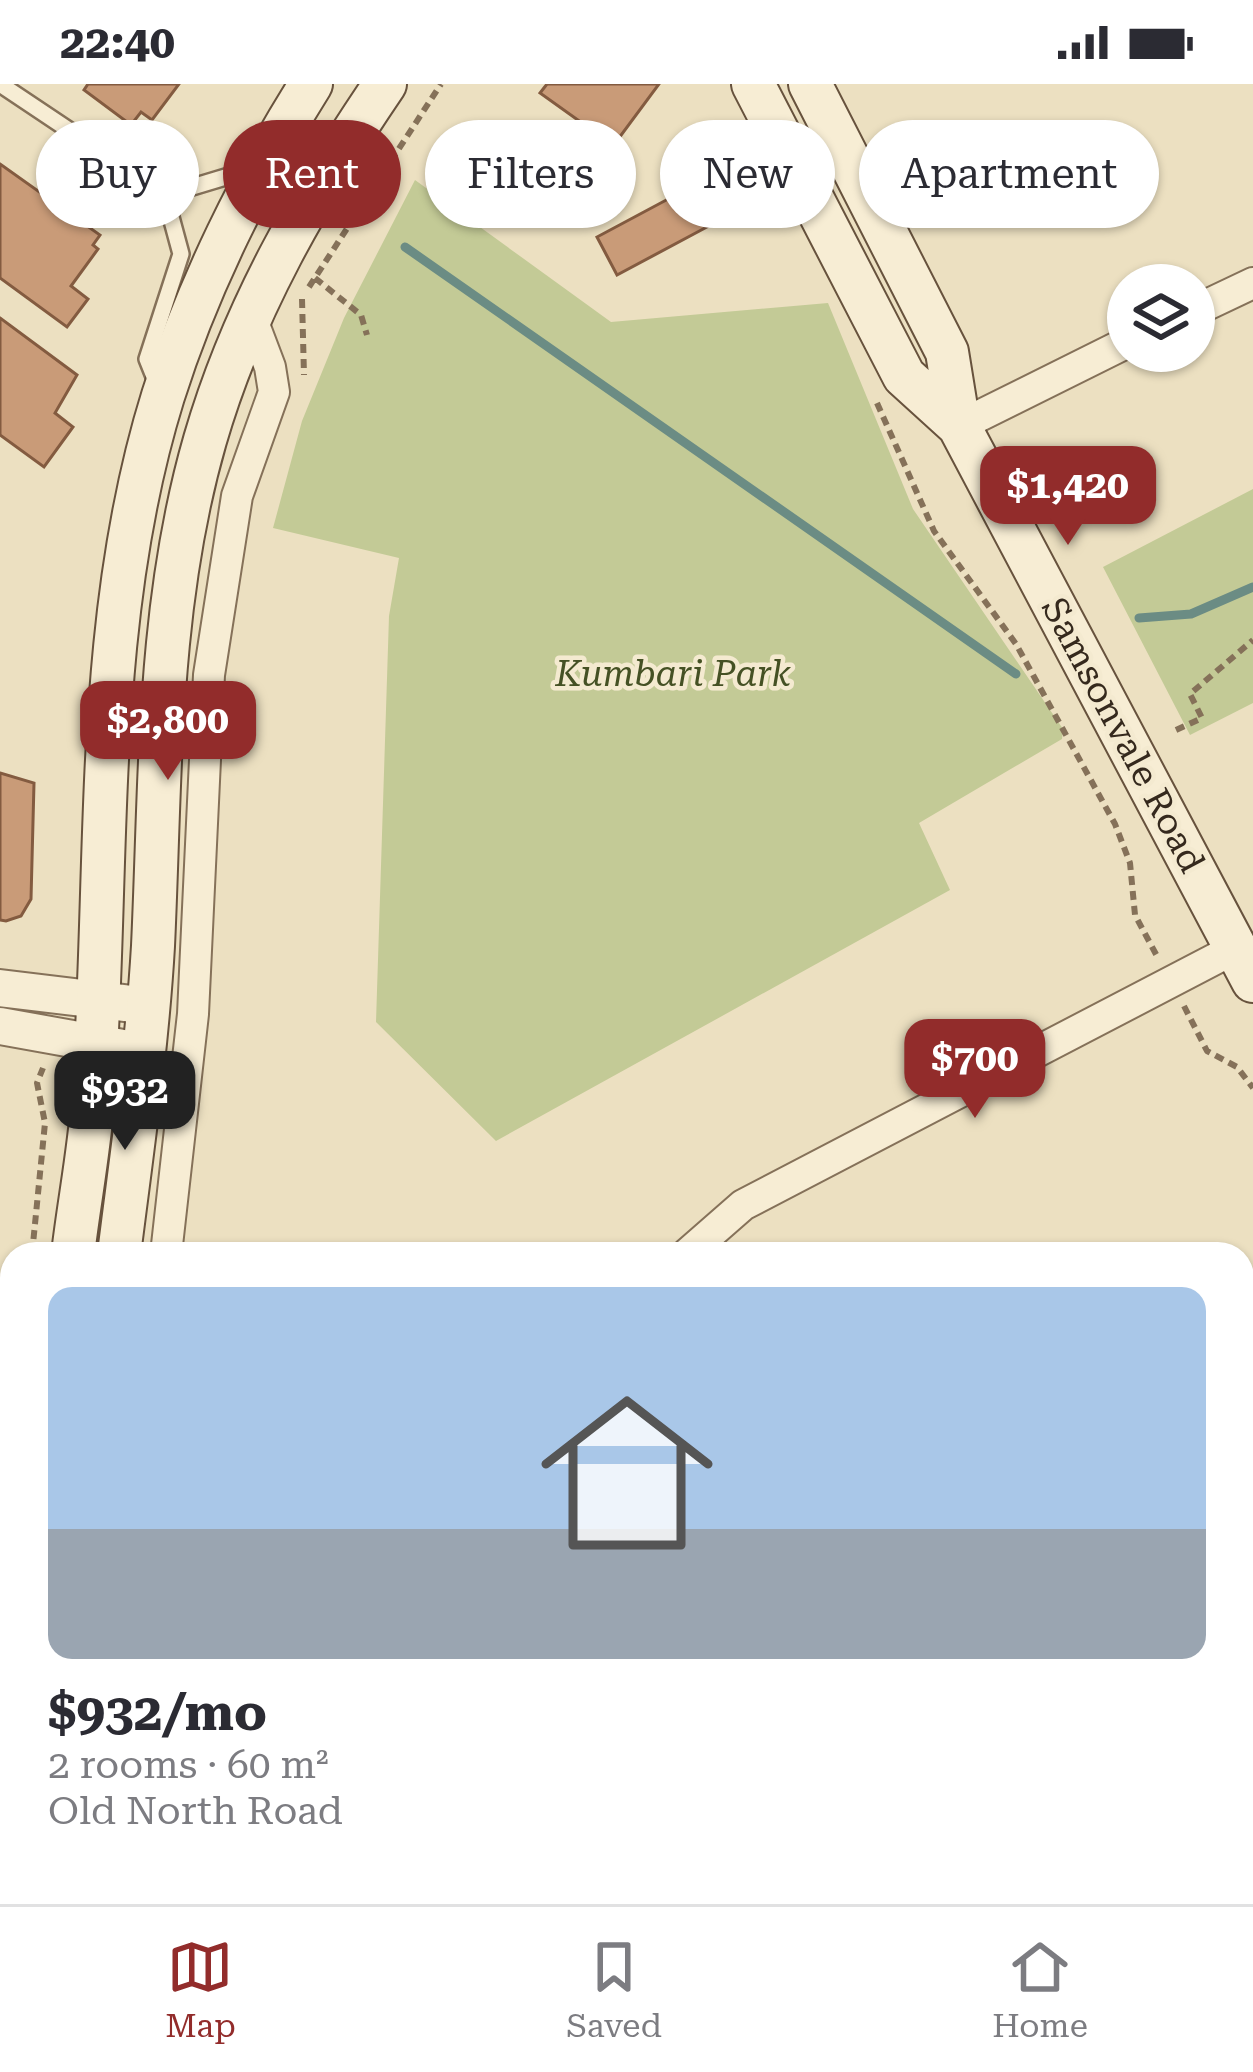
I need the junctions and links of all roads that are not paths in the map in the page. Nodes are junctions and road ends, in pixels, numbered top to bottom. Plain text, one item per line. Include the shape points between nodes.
1 (0, 84) edge
2 (311, 84) edge
3 (385, 84) edge
4 (753, 84) edge
5 (810, 84) edge
6 (54, 120) edge
7 (290, 120) edge
8 (175, 228) edge
9 (235, 228) edge
10 (1253, 283) edge
11 (1215, 301) edge
12 (250, 314) junction
13 (1107, 352) edge
14 (163, 398) junction
15 (959, 426) junction
16 (1244, 964) edge
17 (0, 988) edge
18 (98, 1001) junction
19 (149, 1006) junction
20 (0, 1026) edge
21 (95, 1044) junction
22 (145, 1052) junction
23 (74, 1242) edge
24 (121, 1242) edge
25 (167, 1242) edge
26 (701, 1242) edge

1 - 6 lane
2 - 7 main road
3 - 12 main road via 301,212
4 - 15 main road, Samsonvale Road via 904,376
5 - 15 main road, Samsonvale Road via 947,352
8 - 14 lane via 178,269 147,359
9 - 14 main road
10 - 11 street
12 - 19 main road via 204,442 173,595 162,676
12 - 25 street via 274,392 237,496 212,656 194,1014
13 - 15 street
14 - 18 main road via 119,607 108,706
15 - 16 main road, Samsonvale Road
16 - 26 street via 1171,981 743,1205
17 - 18 street
18 - 19 street
18 - 21 main road
19 - 22 main road
20 - 21 street
21 - 22 street
21 - 23 main road
22 - 24 main road

